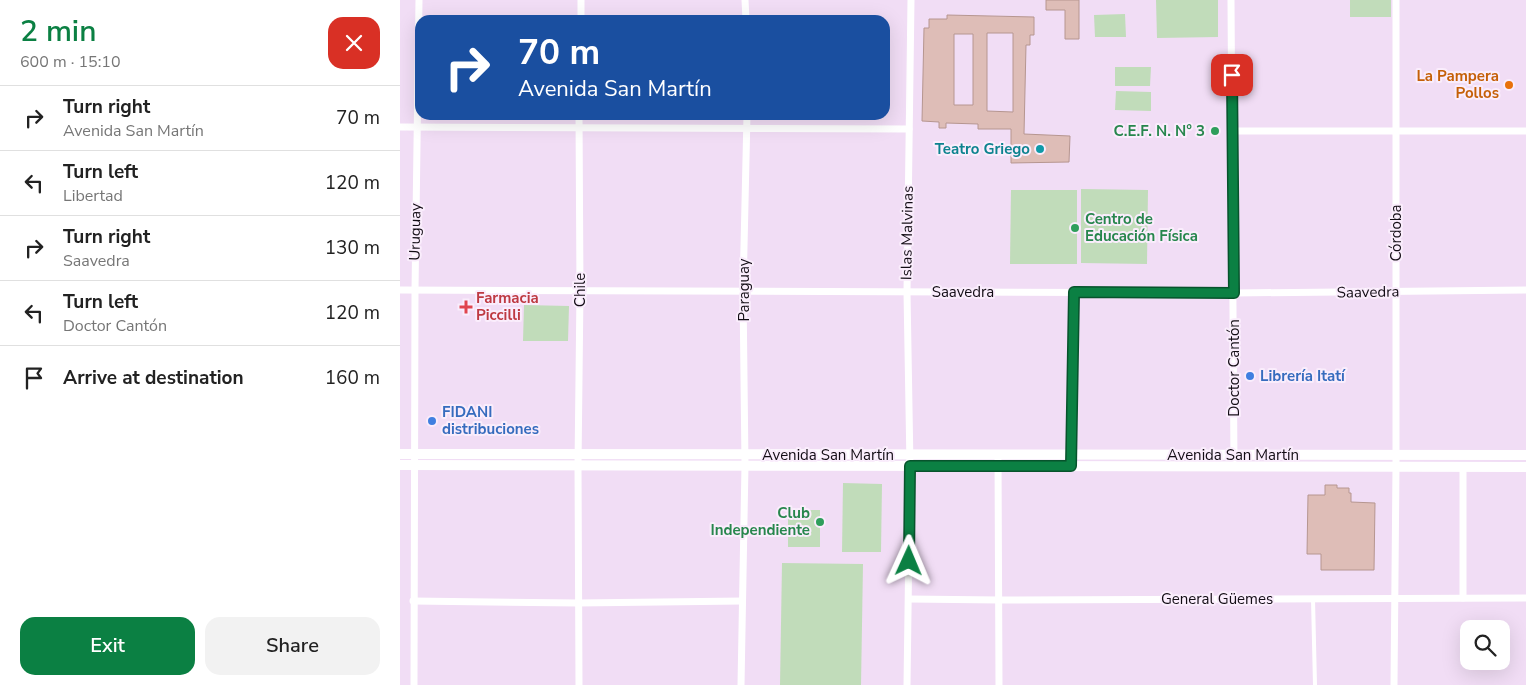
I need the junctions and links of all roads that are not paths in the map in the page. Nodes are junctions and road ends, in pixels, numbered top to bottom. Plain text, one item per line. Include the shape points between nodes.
1 (419, 0) edge
2 (581, 0) edge
3 (746, 0) edge
4 (911, 0) edge
5 (1231, 0) edge
6 (1396, 0) edge
7 (419, 15) edge
8 (581, 15) edge
9 (746, 15) edge
10 (417, 120) edge
11 (579, 120) edge
12 (747, 120) edge
13 (400, 127) edge
14 (417, 127) junction
15 (579, 128) junction
16 (747, 128) junction
17 (909, 129) junction
18 (1232, 131) junction
19 (1396, 131) junction
20 (1526, 131) edge
21 (400, 290) edge
22 (415, 290) junction
23 (1526, 290) edge
24 (580, 291) junction
25 (743, 291) junction
26 (1396, 291) junction
27 (907, 292) junction
28 (1074, 292) junction
29 (1234, 293) junction
30 (400, 454) edge
31 (414, 454) junction
32 (578, 454) junction
33 (745, 454) junction
34 (910, 455) junction
35 (998, 455) junction
36 (1071, 455) junction
37 (1234, 455) junction
38 (1396, 455) junction
39 (1526, 455) edge
40 (400, 465) edge
41 (414, 465) junction
42 (578, 465) junction
43 (745, 466) junction
44 (910, 466) junction
45 (998, 466) junction
46 (1071, 466) junction
47 (1234, 466) junction
48 (1396, 467) junction
49 (1463, 467) junction
50 (1526, 467) edge
51 (1464, 598) junction
52 (1526, 598) edge
53 (909, 599) junction
54 (1313, 599) junction
55 (1394, 599) junction
56 (999, 600) junction
57 (414, 601) junction
58 (742, 602) junction
59 (578, 603) junction
60 (414, 685) edge
61 (579, 685) edge
62 (741, 685) edge
63 (908, 685) edge
64 (999, 685) edge
65 (1315, 685) edge
66 (1394, 685) edge

1 - 7 street, Uruguay
2 - 8 street
3 - 9 street
4 - 17 street, Islas Malvinas
5 - 18 street, Doctor Cantón
6 - 19 street, Córdoba
10 - 14 street, Uruguay
11 - 15 street, Chile
12 - 16 street, Paraguay
13 - 14 street
14 - 15 street
14 - 22 street, Uruguay
15 - 16 street
15 - 24 street, Chile
16 - 17 street
16 - 25 street, Paraguay
17 - 27 street, Islas Malvinas
18 - 19 street
18 - 29 street, Doctor Cantón
19 - 20 street
19 - 26 street, Córdoba
21 - 22 street, Saavedra
22 - 24 street, Saavedra
22 - 31 street, Uruguay
23 - 26 street, Saavedra
24 - 25 street, Saavedra
24 - 32 street, Chile
25 - 27 street, Saavedra
25 - 33 street, Paraguay
26 - 29 street, Saavedra
26 - 38 street, Córdoba
27 - 28 street, Saavedra
27 - 34 street, Islas Malvinas
28 - 29 street, Saavedra
28 - 36 street
29 - 37 street, Doctor Cantón
30 - 31 main road, Avenida San Martín
31 - 32 main road, Avenida San Martín
31 - 41 street, Uruguay
32 - 33 main road, Avenida San Martín
32 - 42 street, Chile
33 - 34 main road, Avenida San Martín
33 - 43 street, Paraguay
34 - 35 main road, Avenida San Martín
34 - 44 street, Islas Malvinas
35 - 36 main road, Avenida San Martín
35 - 45 street
36 - 37 main road, Avenida San Martín
36 - 46 street
37 - 38 main road, Avenida San Martín
37 - 47 street, Doctor Cantón
38 - 39 main road, Avenida San Martín
38 - 48 street, Córdoba
40 - 41 main road, Avenida San Martín
41 - 42 main road, Avenida San Martín
41 - 57 street, Uruguay
42 - 43 main road, Avenida San Martín
42 - 59 street, Chile
43 - 44 main road, Avenida San Martín
43 - 58 street, Paraguay
44 - 45 main road, Avenida San Martín
44 - 53 street, Islas Malvinas
45 - 46 main road, Avenida San Martín
45 - 56 street
46 - 47 main road, Avenida San Martín
47 - 48 main road, Avenida San Martín
48 - 49 main road, Avenida San Martín
48 - 55 street, Córdoba
49 - 50 main road, Avenida San Martín
49 - 51 street
51 - 52 street, General Güemes
51 - 55 street, General Güemes
53 - 56 street, General Güemes
53 - 63 street, Islas Malvinas
54 - 55 street, General Güemes
54 - 56 street, General Güemes
54 - 65 lane
55 - 66 street, Córdoba
56 - 64 street
57 - 59 street
57 - 60 street, Uruguay
58 - 59 street
58 - 62 street, Paraguay
59 - 61 street, Chile

